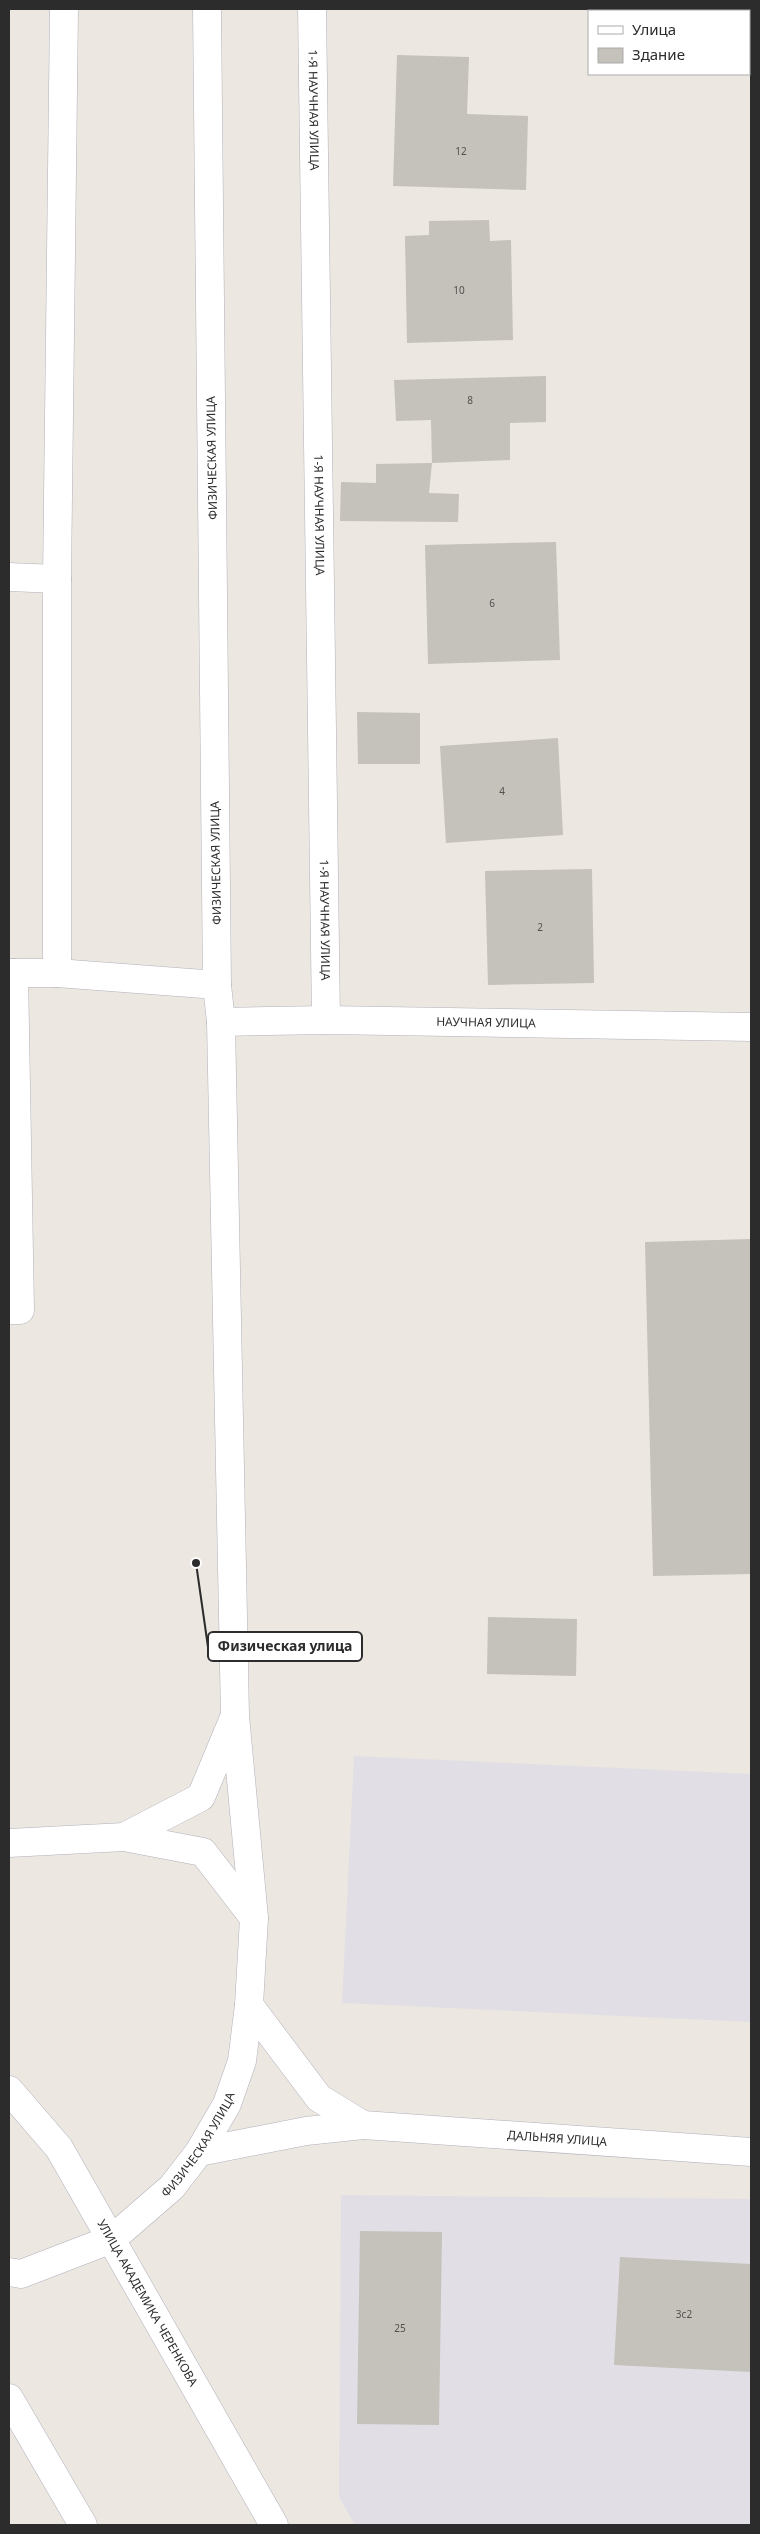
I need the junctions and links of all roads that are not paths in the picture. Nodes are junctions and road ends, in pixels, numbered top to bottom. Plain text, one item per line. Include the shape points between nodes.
1 (64, 9) edge
2 (207, 9) edge
3 (312, 9) edge
4 (9, 577) edge
5 (57, 580) junction
6 (11, 973) edge
7 (57, 973) junction
8 (217, 985) junction
9 (326, 1020) junction
10 (221, 1022) junction
11 (751, 1027) edge
12 (9, 1310) edge
13 (235, 1716) junction
14 (124, 1837) junction
15 (9, 1843) edge
16 (254, 1918) junction
17 (249, 2005) junction
18 (9, 2090) edge
19 (363, 2125) junction
20 (199, 2152) junction
21 (751, 2152) edge
22 (112, 2239) junction
23 (9, 2272) edge
24 (9, 2398) edge
25 (83, 2525) edge
26 (274, 2525) edge

1 - 5 street
2 - 8 street, ФИЗИЧЕСКАЯ УЛИЦА
3 - 9 street, 1-Я НАУЧНАЯ УЛИЦА
4 - 5 street
5 - 7 street
6 - 7 street
6 - 12 street via 20,1310
7 - 8 street
8 - 10 street, ФИЗИЧЕСКАЯ УЛИЦА
9 - 10 street, НАУЧНАЯ УЛИЦА
9 - 11 street, НАУЧНАЯ УЛИЦА
10 - 13 street, ФИЗИЧЕСКАЯ УЛИЦА
13 - 14 street, ФИЗИЧЕСКАЯ УЛИЦА via 201,1797
13 - 16 street, ФИЗИЧЕСКАЯ УЛИЦА
14 - 15 street, ФИЗИЧЕСКАЯ УЛИЦА
14 - 16 street, ФИЗИЧЕСКАЯ УЛИЦА via 203,1852
16 - 17 street, ФИЗИЧЕСКАЯ УЛИЦА
17 - 19 street, ДАЛЬНЯЯ УЛИЦА via 319,2098
17 - 20 street, ФИЗИЧЕСКАЯ УЛИЦА via 242,2061 228,2104
18 - 22 street, УЛИЦА АКАДЕМИКА ЧЕРЕНКОВА via 59,2148
19 - 20 street, ДАЛЬНЯЯ УЛИЦА via 306,2131
19 - 21 street, ДАЛЬНЯЯ УЛИЦА
20 - 22 street, ФИЗИЧЕСКАЯ УЛИЦА via 172,2187
22 - 23 street, ФИЗИЧЕСКАЯ УЛИЦА via 21,2274
22 - 26 street, УЛИЦА АКАДЕМИКА ЧЕРЕНКОВА
24 - 25 street

